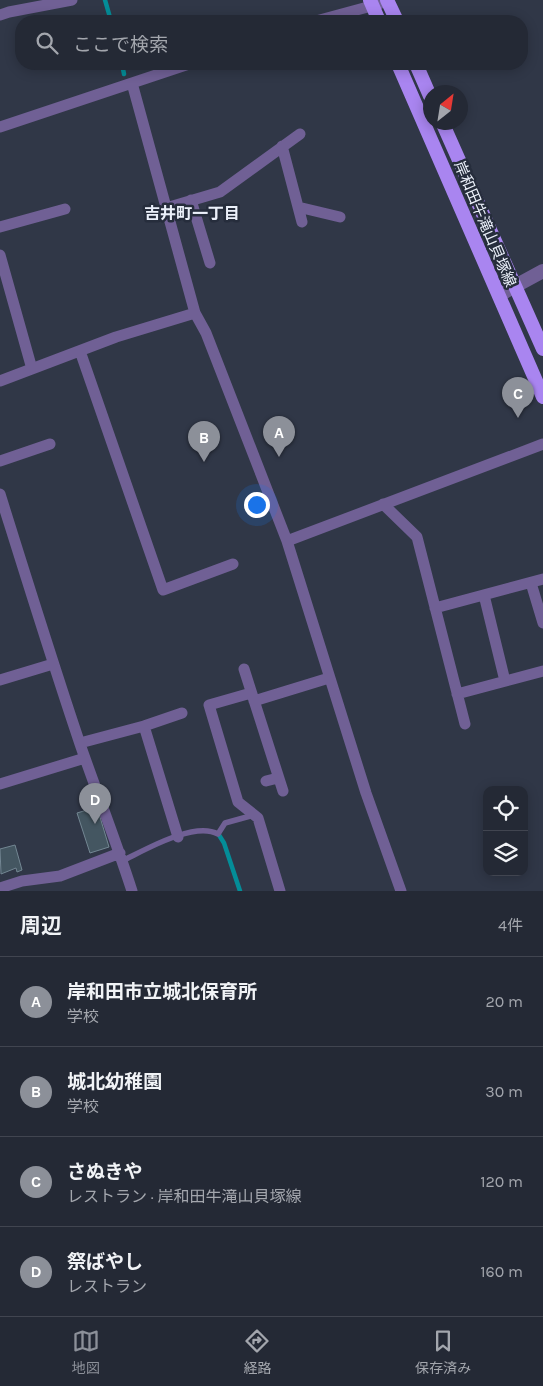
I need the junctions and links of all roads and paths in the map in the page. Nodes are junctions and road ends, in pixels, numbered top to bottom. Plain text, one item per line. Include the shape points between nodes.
1 (72, 0) edge
2 (388, 0) edge
3 (368, 2) edge
4 (332, 15) edge
5 (376, 15) edge
6 (394, 15) edge
7 (0, 16) edge
8 (171, 70) edge
9 (401, 70) edge
10 (419, 70) edge
11 (132, 83) junction
12 (425, 85) edge
13 (0, 127) edge
14 (446, 130) edge
15 (300, 134) dead end
16 (282, 146) junction
17 (192, 200) junction
18 (298, 207) junction
19 (166, 208) junction
20 (65, 209) dead end
21 (340, 217) dead end
22 (302, 222) dead end
23 (0, 227) edge
24 (0, 255) edge
25 (210, 263) dead end
26 (543, 271) edge
27 (516, 286) junction
28 (499, 295) junction
29 (195, 313) junction
30 (543, 349) edge
31 (80, 351) junction
32 (32, 369) junction
33 (0, 381) edge
34 (543, 396) edge
35 (50, 444) dead end
36 (543, 444) edge
37 (0, 461) edge
38 (0, 494) edge
39 (383, 504) junction
40 (287, 540) junction
41 (232, 564) dead end
42 (543, 579) edge
43 (531, 582) junction
44 (484, 595) junction
45 (435, 608) junction
46 (543, 623) edge
47 (54, 664) junction
48 (244, 669) dead end
49 (543, 671) edge
50 (329, 678) junction
51 (0, 680) edge
52 (505, 681) junction
53 (457, 694) junction
54 (253, 697) junction
55 (182, 713) dead end
56 (464, 724) dead end
57 (144, 726) junction
58 (80, 744) junction
59 (85, 758) junction
60 (278, 778) junction
61 (266, 781) dead end
62 (0, 784) edge
63 (283, 791) dead end
64 (254, 815) junction
65 (178, 837) junction
66 (121, 857) junction
67 (0, 888) edge
68 (132, 891) edge
69 (280, 891) edge
70 (401, 891) edge

1 - 7 street
2 - 3 street
2 - 6 main road
3 - 4 street
3 - 5 main road
8 - 11 street
9 - 28 main road, 岸和田牛滝山貝塚線
10 - 12 main road
11 - 13 street
11 - 19 street
14 - 27 main road, 岸和田牛滝山貝塚線
15 - 16 street
16 - 17 street via 220,192
16 - 18 street
17 - 19 street
17 - 25 street
18 - 21 street
18 - 22 street
19 - 29 street
20 - 23 street
24 - 32 street
26 - 27 street
27 - 28 street
27 - 30 main road, 岸和田牛滝山貝塚線
28 - 34 main road, 岸和田牛滝山貝塚線
29 - 31 street
29 - 40 street via 206,333
31 - 32 street
31 - 41 street via 163,590
32 - 33 street
35 - 37 street
36 - 39 street
38 - 47 street
39 - 40 street
39 - 45 street via 417,537
40 - 50 street
42 - 43 street
43 - 44 street
43 - 46 street
44 - 45 street
44 - 52 street
45 - 53 street
47 - 51 street
47 - 58 street
48 - 54 street
49 - 52 street
50 - 54 street
50 - 70 street
52 - 53 street
53 - 56 street
54 - 60 street
54 - 64 street via 209,705 238,802
55 - 57 street
57 - 58 street
57 - 65 street
58 - 59 street
59 - 62 street
59 - 66 street
60 - 61 street
60 - 63 street
64 - 65 lane via 225,823 218,834 203,830
64 - 69 street via 258,818
65 - 66 lane
66 - 67 street via 60,876 22,881
66 - 68 street

